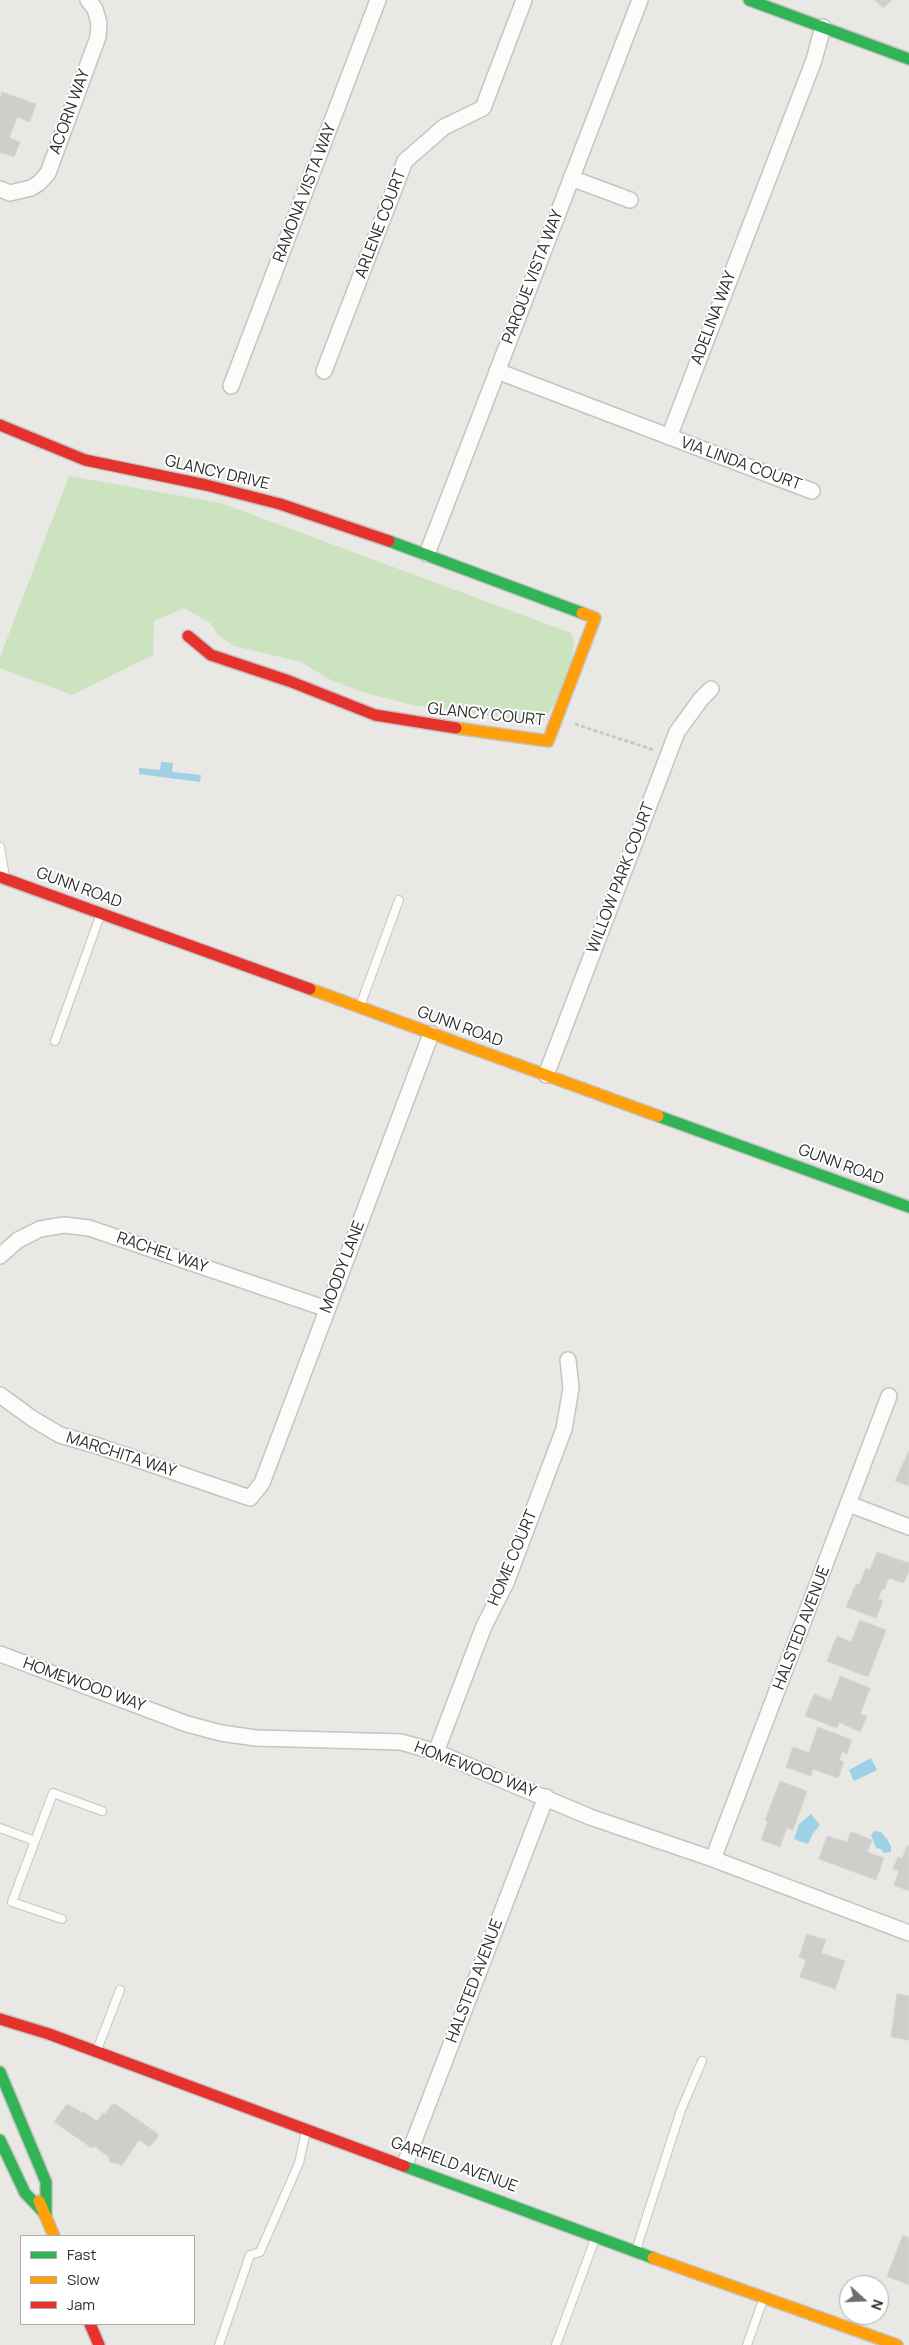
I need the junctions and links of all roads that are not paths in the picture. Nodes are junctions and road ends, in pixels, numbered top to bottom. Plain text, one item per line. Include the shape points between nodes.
1 (88, 0) edge
2 (378, 0) edge
3 (524, 0) edge
4 (640, 0) edge
5 (748, 0) edge
6 (823, 27) junction
7 (909, 59) edge
8 (571, 178) junction
9 (0, 189) edge
10 (630, 200) dead end
11 (324, 371) dead end
12 (497, 371) junction
13 (232, 386) dead end
14 (0, 425) edge
15 (669, 437) junction
16 (812, 491) dead end
17 (427, 554) junction
18 (188, 636) dead end
19 (711, 689) dead end
20 (0, 847) edge
21 (2, 878) edge
22 (399, 900) dead end
23 (101, 914) junction
24 (359, 1008) junction
25 (431, 1034) junction
26 (55, 1041) dead end
27 (546, 1075) junction
28 (909, 1207) edge
29 (0, 1256) edge
30 (327, 1309) junction
31 (568, 1360) dead end
32 (0, 1395) edge
33 (889, 1396) dead end
34 (250, 1498) joint
35 (849, 1504) junction
36 (909, 1527) edge
37 (0, 1654) edge
38 (436, 1752) junction
39 (546, 1797) junction
40 (102, 1811) dead end
41 (0, 1828) edge
42 (35, 1841) junction
43 (714, 1859) junction
44 (62, 1919) dead end
45 (909, 1933) edge
46 (120, 1990) dead end
47 (0, 2019) edge
48 (97, 2052) junction
49 (702, 2061) dead end
50 (0, 2072) edge
51 (306, 2129) junction
52 (0, 2140) edge
53 (15, 2143) dead end
54 (405, 2164) junction
55 (46, 2215) junction
56 (54, 2235) edge
57 (596, 2235) junction
58 (636, 2250) junction
59 (764, 2299) junction
60 (90, 2325) edge
61 (99, 2345) edge
62 (219, 2345) edge
63 (556, 2345) edge
64 (747, 2345) edge
65 (897, 2345) edge

1 - 9 street, ACORN WAY via 99,22 98,37 48,173 31,188 10,193
2 - 13 street, RAMONA VISTA WAY
3 - 11 street, ARLENE COURT via 483,108 444,127 405,161
4 - 8 street, PARQUE VISTA WAY
5 - 6 street
6 - 7 street
6 - 15 street, ADELINA WAY via 814,60
8 - 10 street
8 - 12 street, PARQUE VISTA WAY
12 - 15 street
12 - 17 street, PARQUE VISTA WAY
14 - 17 street, GLANCY DRIVE via 86,460 280,504
15 - 16 street, VIA LINDA COURT
17 - 18 street, GLANCY COURT via 595,618 548,741 384,717 212,655
19 - 27 street, WILLOW PARK COURT via 684,720 669,755
20 - 21 lane
21 - 23 street, GUNN ROAD
22 - 24 lane
23 - 24 street, GUNN ROAD
23 - 26 lane
24 - 25 street, GUNN ROAD
25 - 27 street, GUNN ROAD
25 - 30 street, MOODY LANE
27 - 28 street, GUNN ROAD
29 - 30 street, RACHEL WAY via 18,1240 40,1230 64,1225 89,1228
30 - 34 street, MOODY LANE via 262,1483
31 - 38 street, HOME COURT via 571,1388 564,1429 506,1583 484,1626
32 - 34 street, MARCHITA WAY via 60,1435
33 - 35 street, HALSTED AVENUE
35 - 36 street
35 - 43 street, HALSTED AVENUE
37 - 38 street, HOMEWOOD WAY via 187,1724 221,1733 256,1738 401,1742
38 - 39 street, HOMEWOOD WAY
39 - 43 street, HOMEWOOD WAY via 590,1817
39 - 54 street, HALSTED AVENUE
40 - 42 lane via 53,1793
41 - 42 lane
42 - 44 lane via 12,1902
43 - 45 street, HOMEWOOD WAY
46 - 48 lane
47 - 48 street, GARFIELD AVENUE
48 - 51 street, GARFIELD AVENUE
49 - 58 lane via 681,2110
50 - 55 street via 46,2182
51 - 54 street, GARFIELD AVENUE
51 - 62 lane via 299,2163 260,2252 250,2255
52 - 55 street via 24,2193
53 - 55 street
54 - 57 street, GARFIELD AVENUE
55 - 56 street
57 - 58 street, GARFIELD AVENUE
57 - 63 lane
58 - 59 street, GARFIELD AVENUE
59 - 64 lane
59 - 65 street, GARFIELD AVENUE
60 - 61 street

